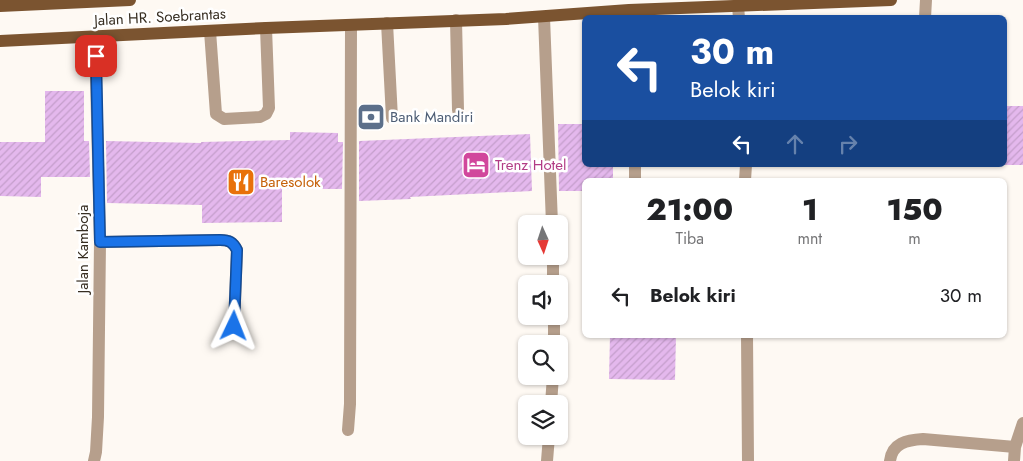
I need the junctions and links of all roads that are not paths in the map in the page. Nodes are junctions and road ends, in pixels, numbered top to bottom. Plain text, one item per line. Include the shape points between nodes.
1 (120, 0) edge
2 (130, 0) edge
3 (891, 0) edge
4 (926, 0) edge
5 (0, 6) edge
6 (738, 12) edge
7 (629, 14) edge
8 (601, 15) edge
9 (925, 15) edge
10 (582, 16) edge
11 (544, 17) junction
12 (456, 20) junction
13 (387, 23) junction
14 (351, 26) junction
15 (266, 28) junction
16 (210, 31) junction
17 (95, 37) junction
18 (0, 41) edge
19 (458, 110) dead end
20 (392, 118) dead end
21 (552, 215) edge
22 (100, 242) junction
23 (234, 326) dead end
24 (747, 338) edge
25 (1023, 423) edge
26 (348, 430) dead end
27 (548, 445) edge
28 (1016, 447) junction
29 (94, 461) edge
30 (547, 461) edge
31 (748, 461) edge
32 (890, 461) edge
33 (1014, 461) edge

1 - 2 main road, Jalan HR. Soebrantas
1 - 5 main road, Jalan HR. Soebrantas
3 - 6 main road, Jalan HR. Soebrantas
4 - 9 street
6 - 7 main road, Jalan HR. Soebrantas
7 - 8 main road, Jalan HR. Soebrantas
10 - 11 main road, Jalan HR. Soebrantas
11 - 12 main road, Jalan HR. Soebrantas
11 - 21 street
12 - 13 main road, Jalan HR. Soebrantas
12 - 19 street
13 - 14 main road, Jalan HR. Soebrantas
13 - 20 street
14 - 15 main road, Jalan HR. Soebrantas
14 - 26 street
15 - 16 main road, Jalan HR. Soebrantas
15 - 16 street via 269,108 260,117 224,119 216,114
16 - 17 main road, Jalan HR. Soebrantas
17 - 18 main road, Jalan HR. Soebrantas
17 - 22 street, Jalan Kamboja
22 - 23 street via 228,240 237,250
22 - 29 street, Jalan Kamboja via 98,417
24 - 31 street
25 - 28 street
27 - 30 street
28 - 32 street via 908,440 898,445
28 - 33 street

